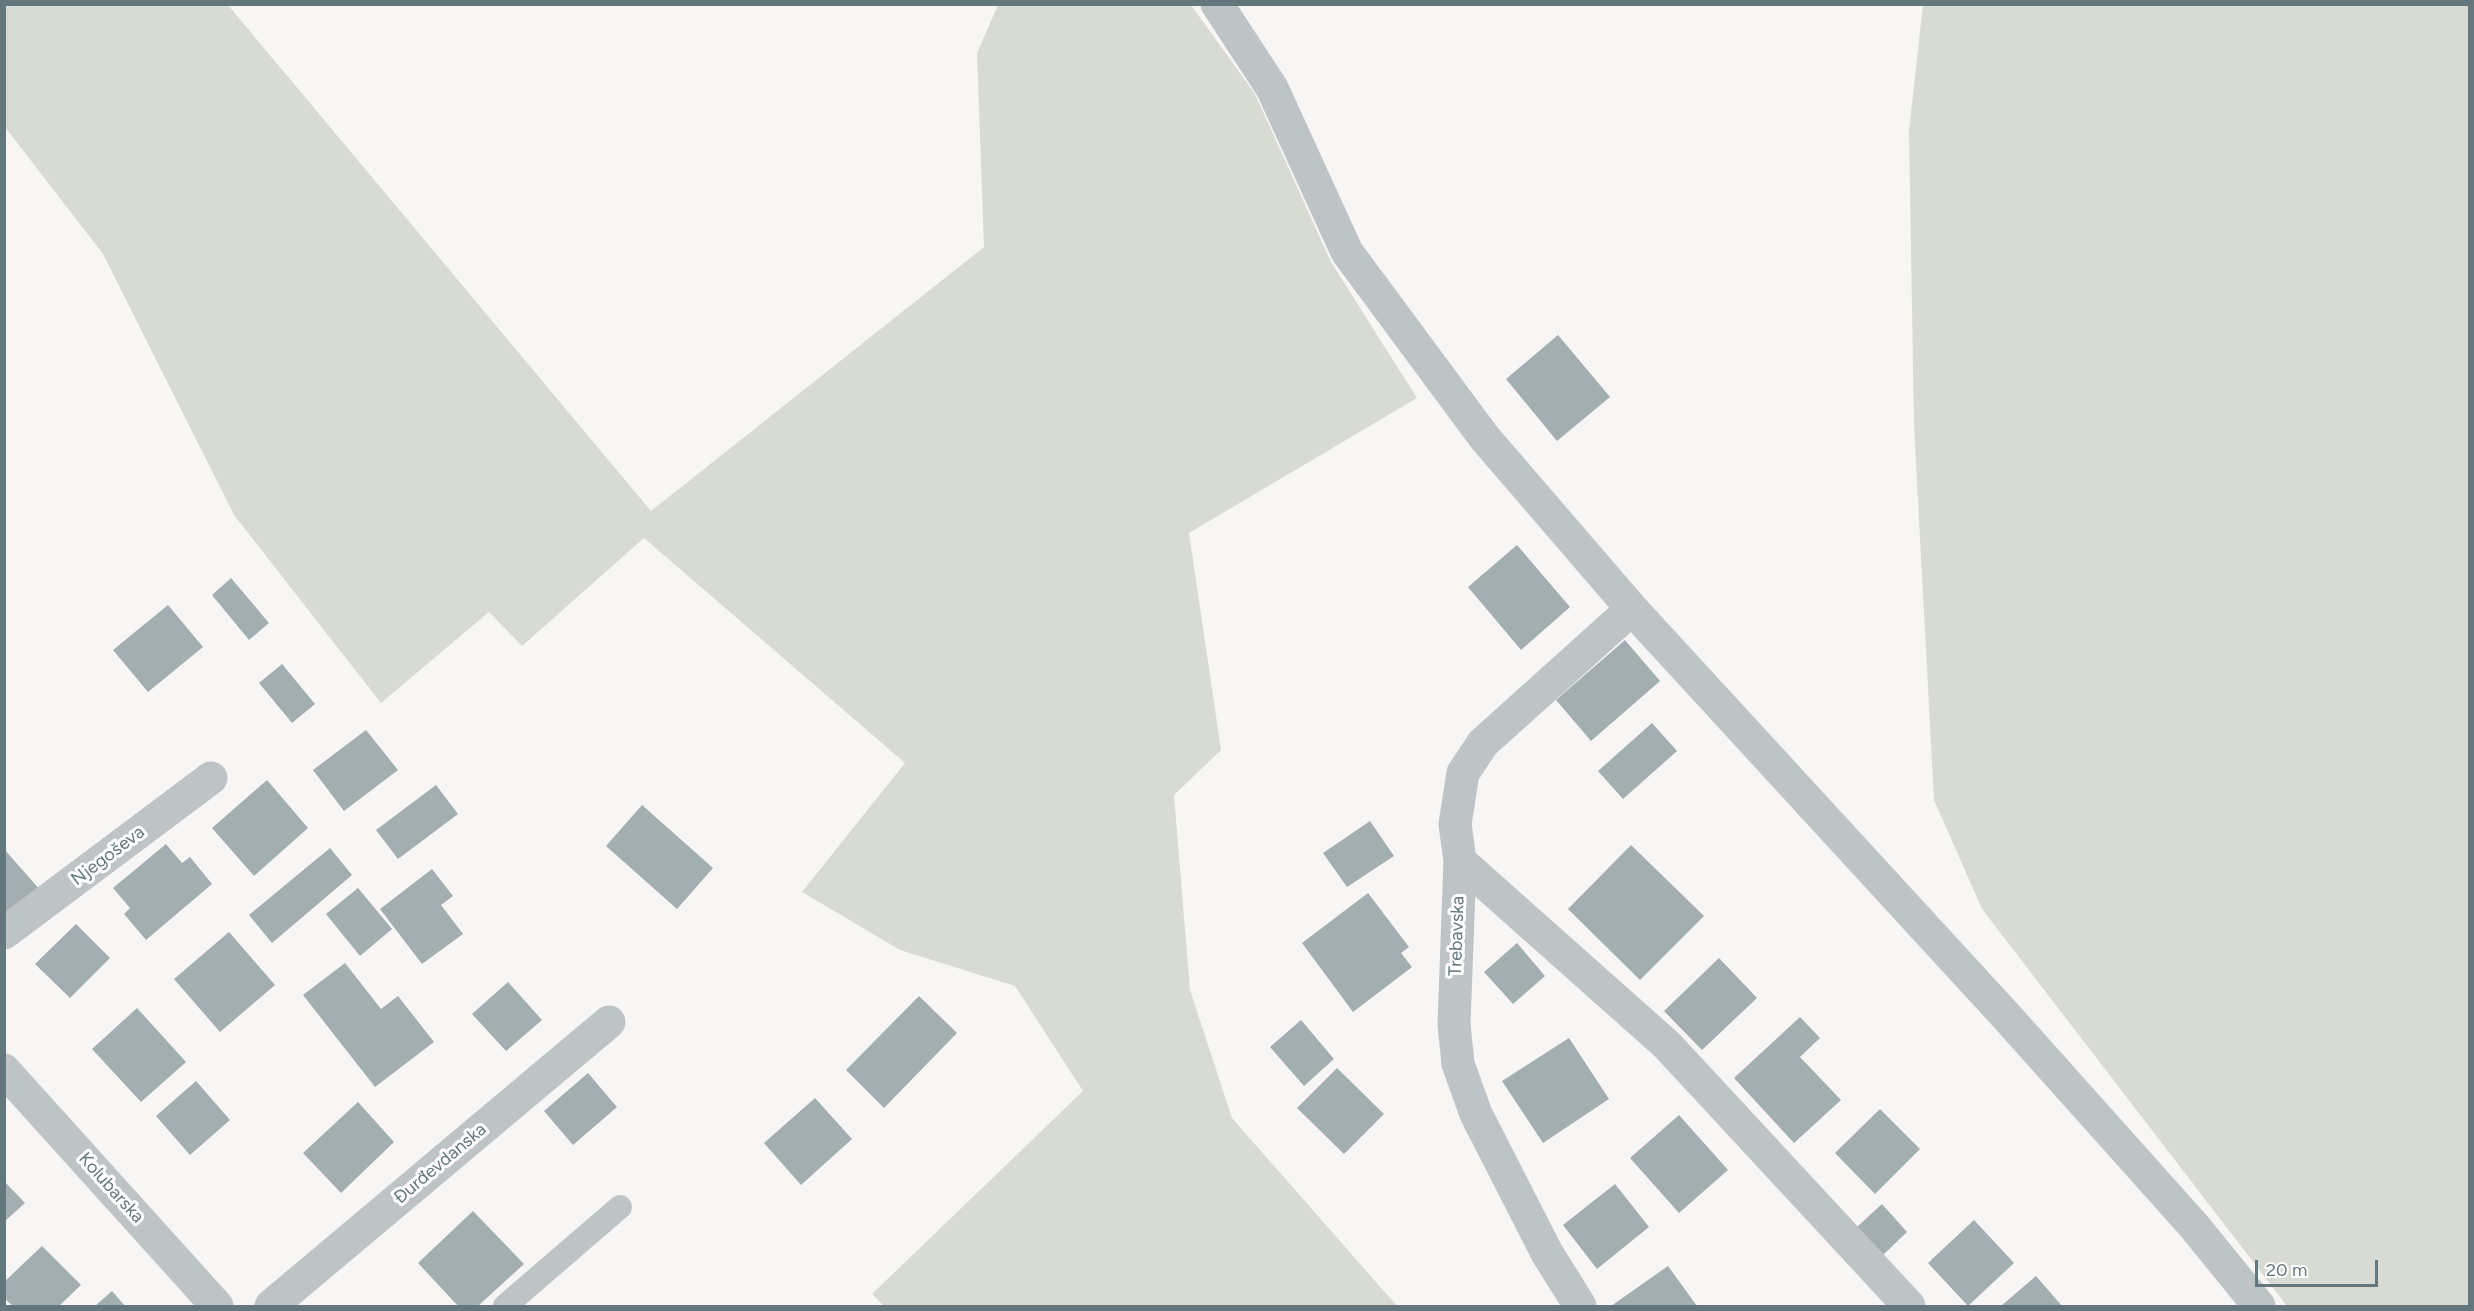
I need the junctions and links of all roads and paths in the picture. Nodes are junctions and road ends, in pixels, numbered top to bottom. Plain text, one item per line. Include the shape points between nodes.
1 (1217, 4) edge
2 (1632, 609) junction
3 (211, 778) dead end
4 (1460, 861) junction
5 (4, 933) edge
6 (609, 1022) dead end
7 (4, 1070) edge
8 (620, 1207) dead end
9 (217, 1306) edge
10 (271, 1306) edge
11 (505, 1306) edge
12 (1580, 1306) edge
13 (1909, 1306) edge
14 (2259, 1306) edge

1 - 2 street via 1272,88 1347,252 1484,437
2 - 4 street, Trebavska via 1483,742 1462,773 1455,824
2 - 14 street via 2007,1017 2194,1226
3 - 5 street, Njegoševa
4 - 12 street, Trebavska via 1454,1024 1458,1064 1476,1114 1547,1253
4 - 13 street via 1667,1045
6 - 10 street, Đurđevdanska
7 - 9 street, Kolubarska
8 - 11 lane

